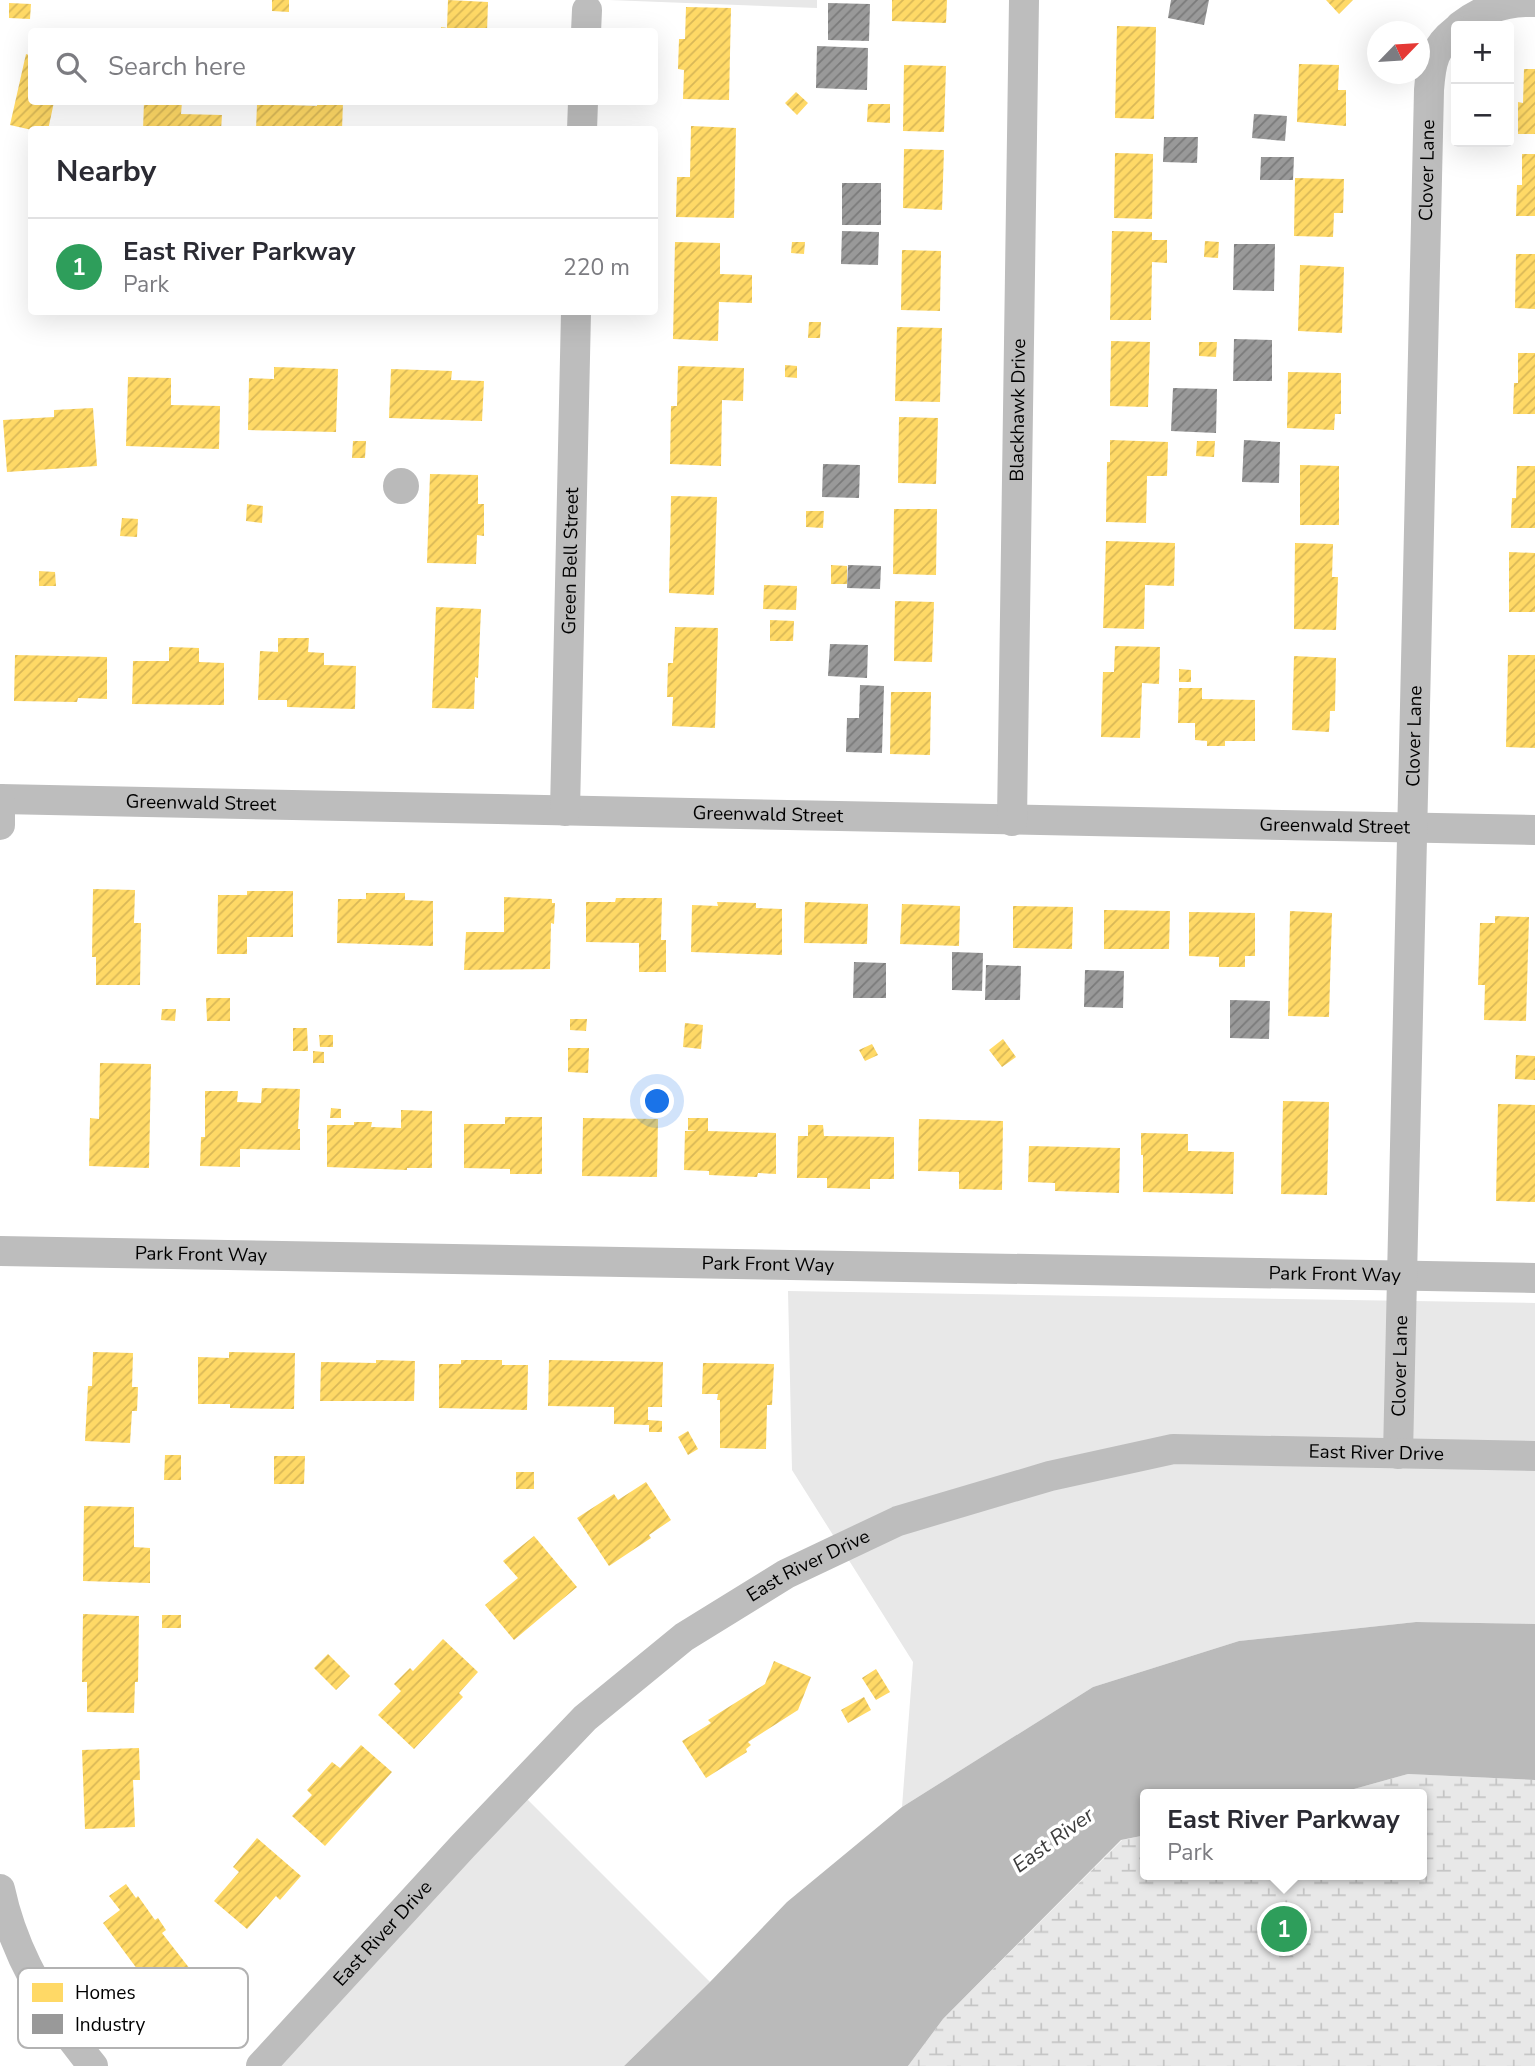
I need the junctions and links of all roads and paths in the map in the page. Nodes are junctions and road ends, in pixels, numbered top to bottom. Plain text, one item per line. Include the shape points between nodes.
1 (1024, 0) edge
2 (1535, 2) edge
3 (1468, 21) edge
4 (1451, 35) edge
5 (583, 105) edge
6 (582, 126) edge
7 (576, 315) edge
8 (0, 799) edge
9 (565, 811) junction
10 (1012, 821) junction
11 (0, 825) edge
12 (1413, 828) junction
13 (1535, 830) edge
14 (0, 1251) edge
15 (1402, 1275) junction
16 (1535, 1278) edge
17 (1398, 1454) junction
18 (1535, 1456) edge
19 (0, 1889) edge
20 (28, 1968) edge
21 (79, 2048) edge
22 (93, 2066) edge
23 (261, 2066) edge

1 - 10 street, Blackhawk Drive
2 - 3 street via 1490,8
4 - 12 street, Clover Lane via 1437,50 1429,90
5 - 6 street
7 - 9 street, Green Bell Street
8 - 9 street, Greenwald Street
8 - 11 street
9 - 10 street, Greenwald Street
10 - 12 street, Greenwald Street
12 - 13 street, Greenwald Street
12 - 15 street, Clover Lane
14 - 15 street, Park Front Way
15 - 16 street, Park Front Way
15 - 17 street, Clover Lane
17 - 18 street, East River Drive
17 - 23 street, East River Drive via 1173,1449 1049,1476 898,1521 786,1574 684,1637 585,1718
19 - 20 street
21 - 22 street

